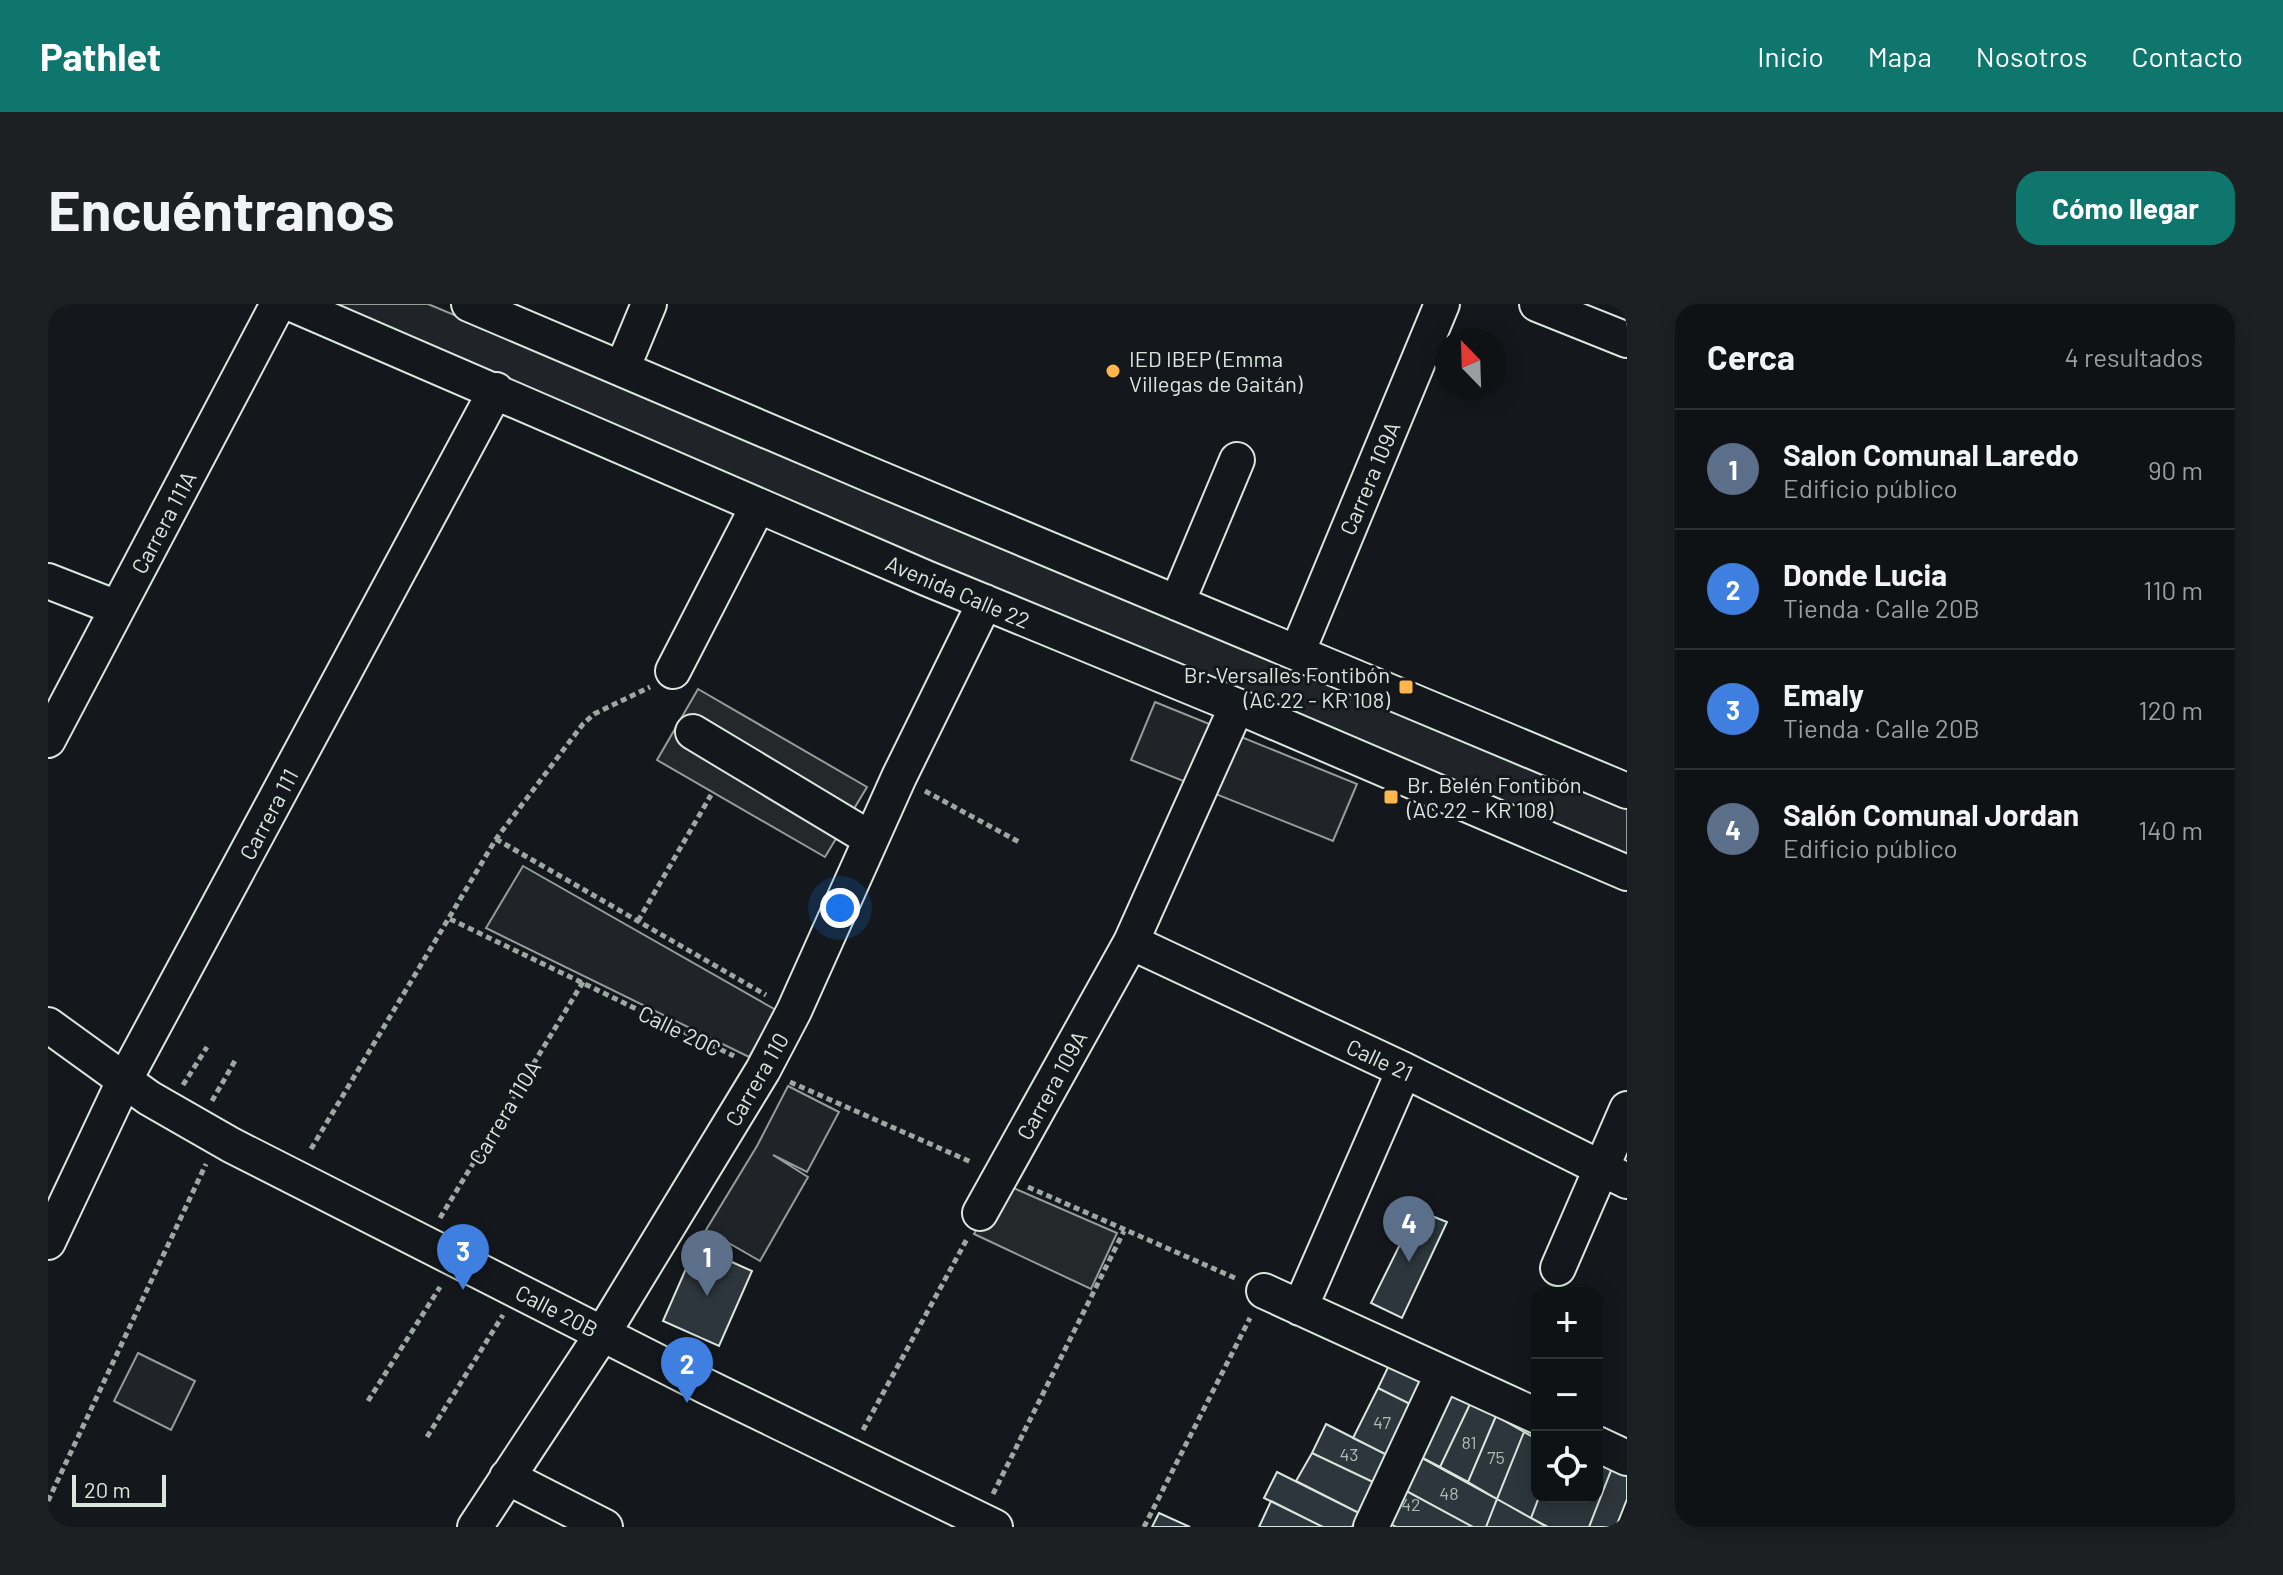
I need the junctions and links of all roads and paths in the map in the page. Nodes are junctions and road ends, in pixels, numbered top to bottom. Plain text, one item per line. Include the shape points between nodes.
1 (278, 304) edge
2 (292, 304) edge
3 (469, 304) edge
4 (649, 304) edge
5 (1442, 304) edge
6 (1537, 304) edge
7 (1627, 340) edge
8 (622, 369) junction
9 (496, 390) junction
10 (1237, 460) dead end
11 (758, 506) junction
12 (48, 581) edge
13 (985, 602) junction
14 (1177, 603) junction
15 (117, 608) junction
16 (1297, 653) junction
17 (673, 671) joint
18 (1237, 706) junction
19 (693, 732) dead end
20 (48, 740) edge
21 (899, 777) junction
22 (1627, 791) edge
23 (711, 795) dead end
24 (496, 839) junction
25 (871, 839) junction
26 (1019, 842) dead end
27 (1627, 873) edge
28 (450, 919) junction
29 (638, 921) junction
30 (1131, 942) junction
31 (583, 982) junction
32 (794, 1011) junction
33 (48, 1025) edge
34 (207, 1047) dead end
35 (236, 1059) dead end
36 (763, 1070) junction
37 (1404, 1070) junction
38 (124, 1081) junction
39 (168, 1109) junction
40 (1627, 1109) edge
41 (208, 1132) junction
42 (1000, 1174) junction
43 (1614, 1175) edge
44 (294, 1177) junction
45 (980, 1213) joint
46 (1124, 1231) junction
47 (48, 1242) edge
48 (425, 1242) junction
49 (457, 1259) junction
50 (1558, 1268) dead end
51 (518, 1290) junction
52 (1264, 1291) junction
53 (1300, 1308) junction
54 (603, 1333) junction
55 (1443, 1373) junction
56 (368, 1401) dead end
57 (1531, 1413) edge
58 (427, 1437) dead end
59 (1603, 1447) edge
60 (849, 1456) junction
61 (1627, 1458) edge
62 (507, 1477) junction
63 (48, 1501) edge
64 (987, 1523) edge
65 (475, 1527) edge
66 (605, 1527) edge
67 (1144, 1527) edge
68 (1371, 1527) edge

1 - 15 street, Carrera 111A
2 - 9 street, Avenida Calle 22
3 - 8 street
4 - 8 street
5 - 16 street, Carrera 109A
6 - 7 street
8 - 14 street
9 - 11 street, Avenida Calle 22
9 - 38 street, Carrera 111
10 - 14 street
11 - 13 street, Avenida Calle 22
11 - 17 street
12 - 15 street
13 - 18 street, Avenida Calle 22
13 - 21 street, Carrera 110
14 - 16 street
15 - 20 street, Carrera 111A
16 - 22 street
17 - 24 path via 583,724
18 - 27 street, Avenida Calle 22
18 - 30 street, Carrera 109A
19 - 25 street
21 - 25 street, Carrera 110
21 - 26 path
23 - 29 path
24 - 28 path
24 - 29 path
25 - 32 street, Carrera 110
28 - 31 path, Calle 20C
28 - 44 path
29 - 32 path
30 - 37 street, Calle 21
30 - 42 street, Carrera 109A
31 - 36 path, Calle 20C
31 - 48 path, Carrera 110A
32 - 36 street, Carrera 110
33 - 38 street, Calle 20B
34 - 39 path
35 - 41 path
36 - 42 path, Calle 20C
36 - 54 street, Carrera 110
37 - 43 street, Calle 21
37 - 53 street
38 - 39 street, Calle 20B
38 - 47 street, Carrera 111
39 - 41 street, Calle 20B
40 - 43 street
41 - 44 street, Calle 20B
41 - 63 path
42 - 45 street, Carrera 109A
42 - 46 path, Calle 20C
43 - 50 street
44 - 48 street, Calle 20B
45 - 60 path
46 - 52 path, Calle 20C
46 - 64 path
48 - 49 street, Calle 20B
49 - 51 street, Calle 20B
49 - 56 path
51 - 54 street, Calle 20B
51 - 58 path
52 - 53 street
52 - 67 path
53 - 55 street
54 - 60 street, Calle 20B
54 - 62 street, Carrera 110
55 - 57 street
55 - 68 street
59 - 61 street
60 - 64 street, Calle 20B
62 - 65 street, Carrera 110
62 - 66 street

